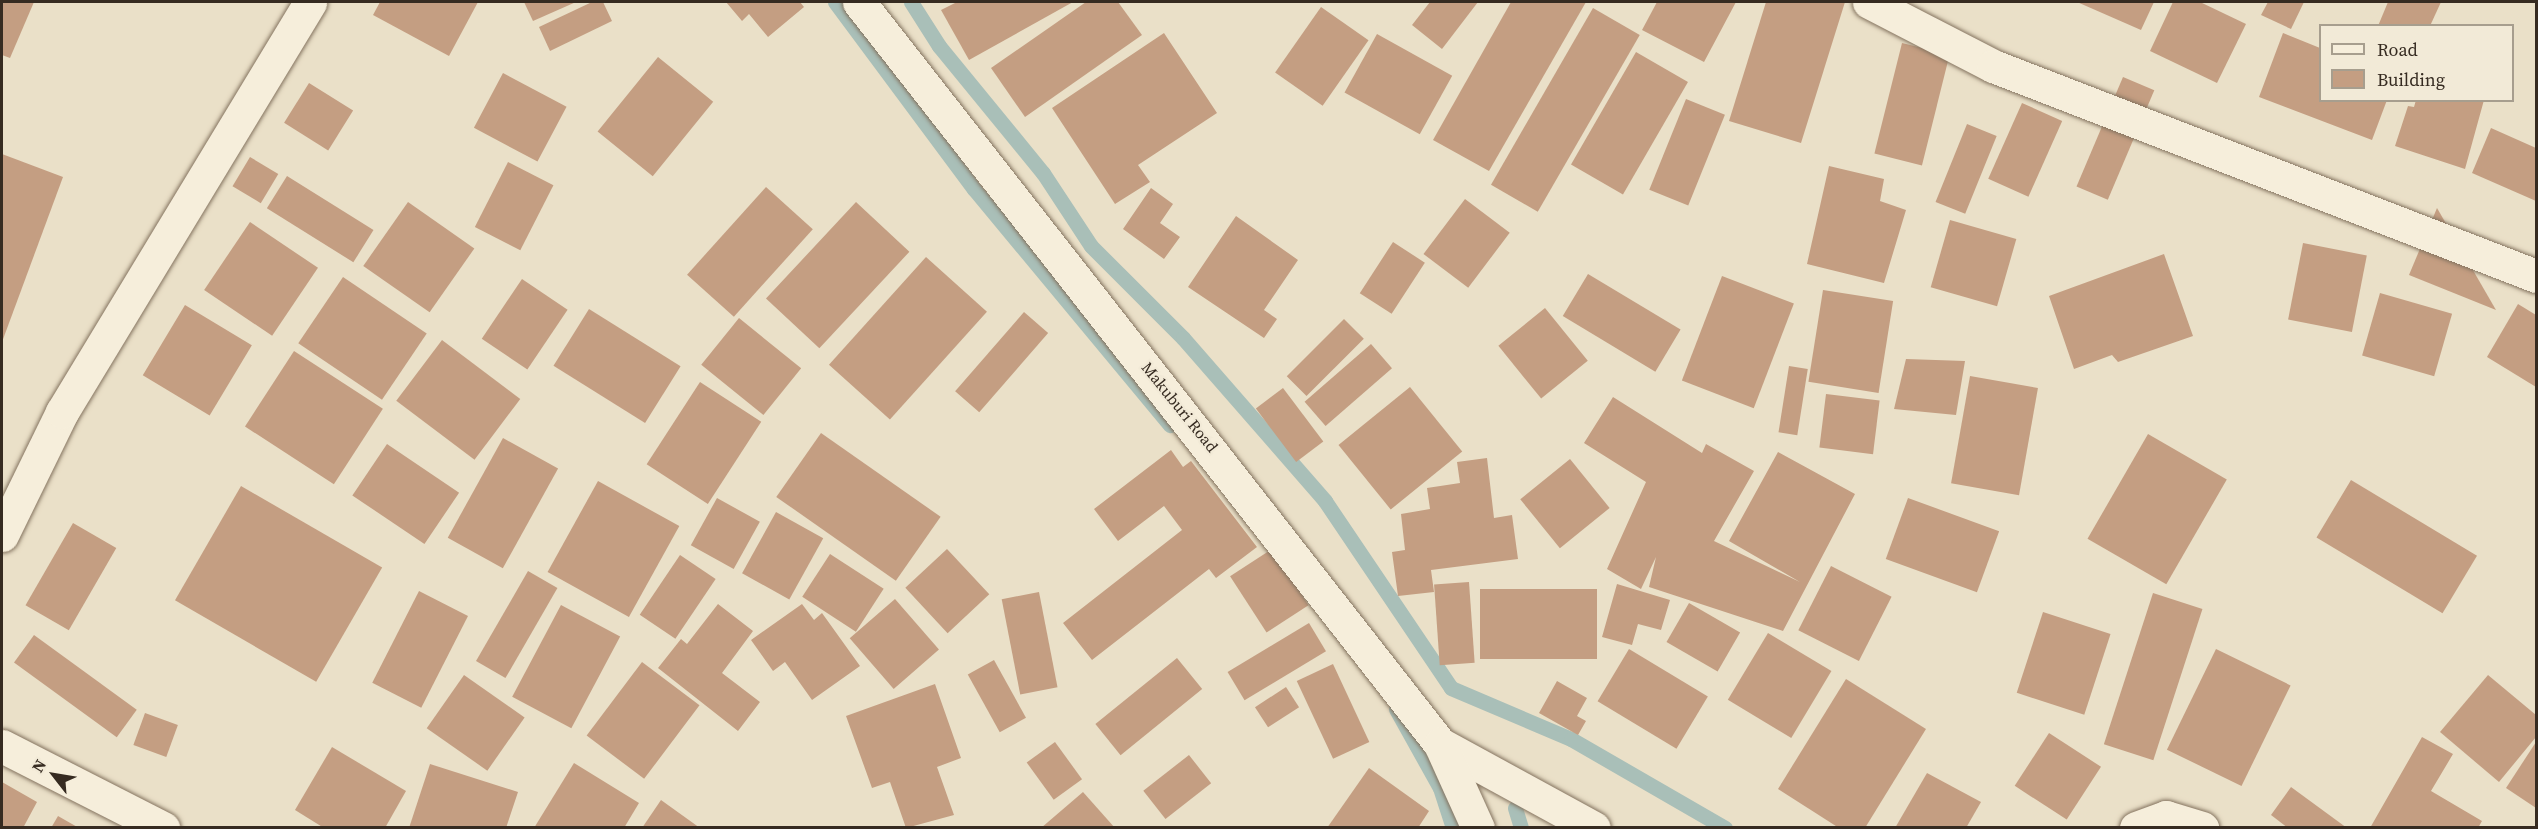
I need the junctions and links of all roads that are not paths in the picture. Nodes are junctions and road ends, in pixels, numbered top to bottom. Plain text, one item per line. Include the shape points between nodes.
1 (310, 2) edge
2 (858, 2) edge
3 (1869, 2) edge
4 (2536, 276) edge
5 (2, 535) edge
6 (1440, 744) junction
7 (2, 746) edge
8 (163, 828) edge
9 (1478, 828) edge
10 (1594, 828) edge
11 (2136, 828) edge
12 (2202, 828) edge

1 - 5 street via 62,412
2 - 6 street, Makuburi Road
3 - 4 street via 1993,66
6 - 9 street, Makuburi Road
6 - 10 street
7 - 8 street
11 - 12 street via 2166,817

